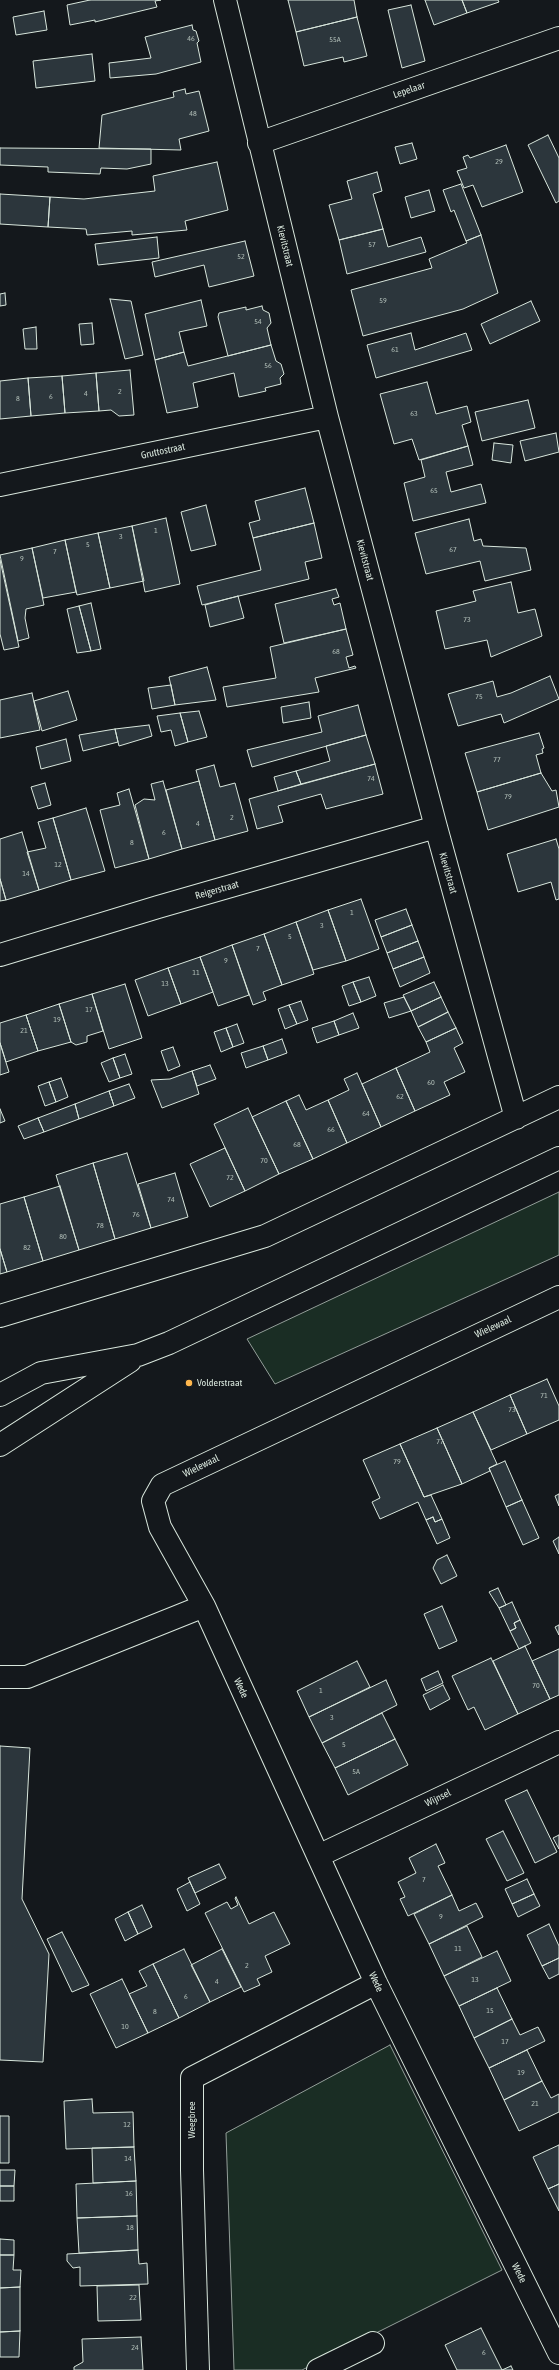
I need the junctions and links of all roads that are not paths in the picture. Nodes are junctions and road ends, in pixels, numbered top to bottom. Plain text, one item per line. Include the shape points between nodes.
1 (225, 0) edge
2 (559, 38) edge
3 (259, 143) junction
4 (327, 417) junction
5 (0, 485) edge
6 (436, 827) junction
7 (0, 955) edge
8 (559, 1098) edge
9 (516, 1118) junction
10 (559, 1158) edge
11 (559, 1297) edge
12 (0, 1316) edge
13 (138, 1355) junction
14 (0, 1395) edge
15 (0, 1445) edge
16 (204, 1606) junction
17 (0, 1677) edge
18 (559, 1742) edge
19 (318, 1856) junction
20 (376, 1983) junction
21 (373, 2343) dead end
22 (559, 2353) edge
23 (198, 2370) edge
24 (318, 2370) edge

1 - 3 street, Kievitstraat
2 - 3 street, Lepelaar
3 - 4 street, Kievitstraat
4 - 5 street, Gruttostraat
4 - 6 street, Kievitstraat
6 - 7 street, Reigerstraat
6 - 9 street, Kievitstraat
8 - 9 street
9 - 12 street via 265,1236
10 - 13 street via 169,1343
11 - 16 street, Wielewaal via 162,1485 153,1501 160,1527
13 - 14 street via 41,1373
13 - 15 street
16 - 17 street via 27,1677
16 - 19 street, Wede
18 - 19 street, Wijnsel
19 - 20 street, Wede
20 - 22 street, Wede
20 - 23 street, Weegbree via 192,2078
21 - 24 street

